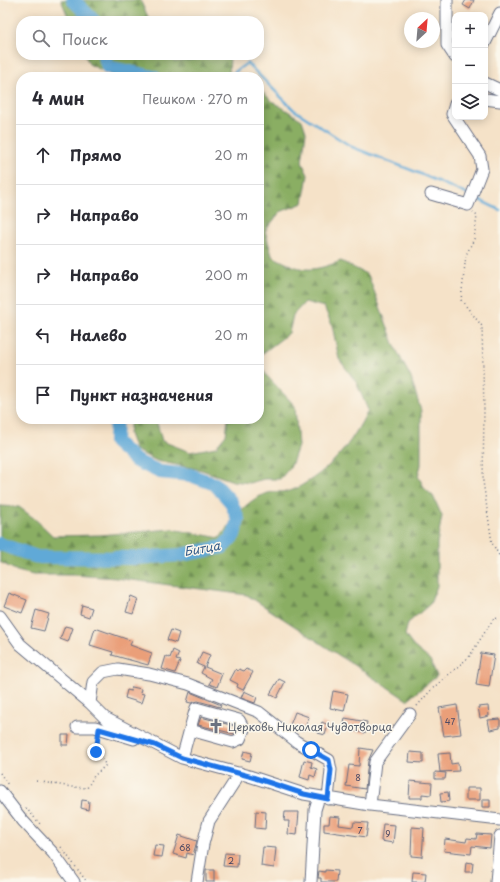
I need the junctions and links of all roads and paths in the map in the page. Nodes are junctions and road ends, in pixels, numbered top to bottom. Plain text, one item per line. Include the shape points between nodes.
1 (446, 0) edge
2 (500, 13) edge
3 (488, 37) edge
4 (452, 52) edge
5 (488, 85) edge
6 (500, 90) edge
7 (488, 100) edge
8 (500, 100) edge
9 (456, 120) edge
10 (430, 194) dead end
11 (468, 205) junction
12 (500, 557) edge
13 (0, 616) edge
14 (500, 619) edge
15 (90, 703) junction
16 (410, 714) joint
17 (77, 727) dead end
18 (99, 729) junction
19 (190, 730) junction
20 (155, 745) junction
21 (182, 758) junction
22 (0, 773) edge
23 (240, 773) junction
24 (36, 781) dead end
25 (4, 788) edge
26 (323, 798) junction
27 (370, 805) junction
28 (26, 808) dead end
29 (500, 820) edge
30 (44, 829) dead end
31 (500, 836) edge
32 (60, 845) dead end
33 (74, 882) edge
34 (87, 882) edge
35 (198, 882) edge
36 (311, 882) edge
37 (496, 882) edge

1 - 4 street via 447,45
2 - 3 street
5 - 6 street
7 - 8 street
9 - 11 street via 480,156 482,169
10 - 11 street
11 - 12 path via 476,216 474,239 466,255 461,300 482,326 483,480 492,543
13 - 15 street via 20,644
14 - 16 path via 494,618 469,657 432,689
15 - 20 street via 104,718
15 - 26 street via 93,682 103,672 118,669 188,684 259,712 297,742 329,760 331,770
16 - 27 street via 375,762
17 - 18 street
18 - 20 street
18 - 24 path via 96,752 106,765 94,776 87,788
19 - 19 street via 196,708 239,720 244,729 242,736 233,742
19 - 21 street
20 - 21 street
21 - 23 street
22 - 25 path
23 - 26 street
23 - 35 street via 209,821
25 - 33 street via 23,822 53,853
26 - 27 street
26 - 36 street via 315,810
27 - 29 street
28 - 30 path
31 - 37 street
32 - 34 path

